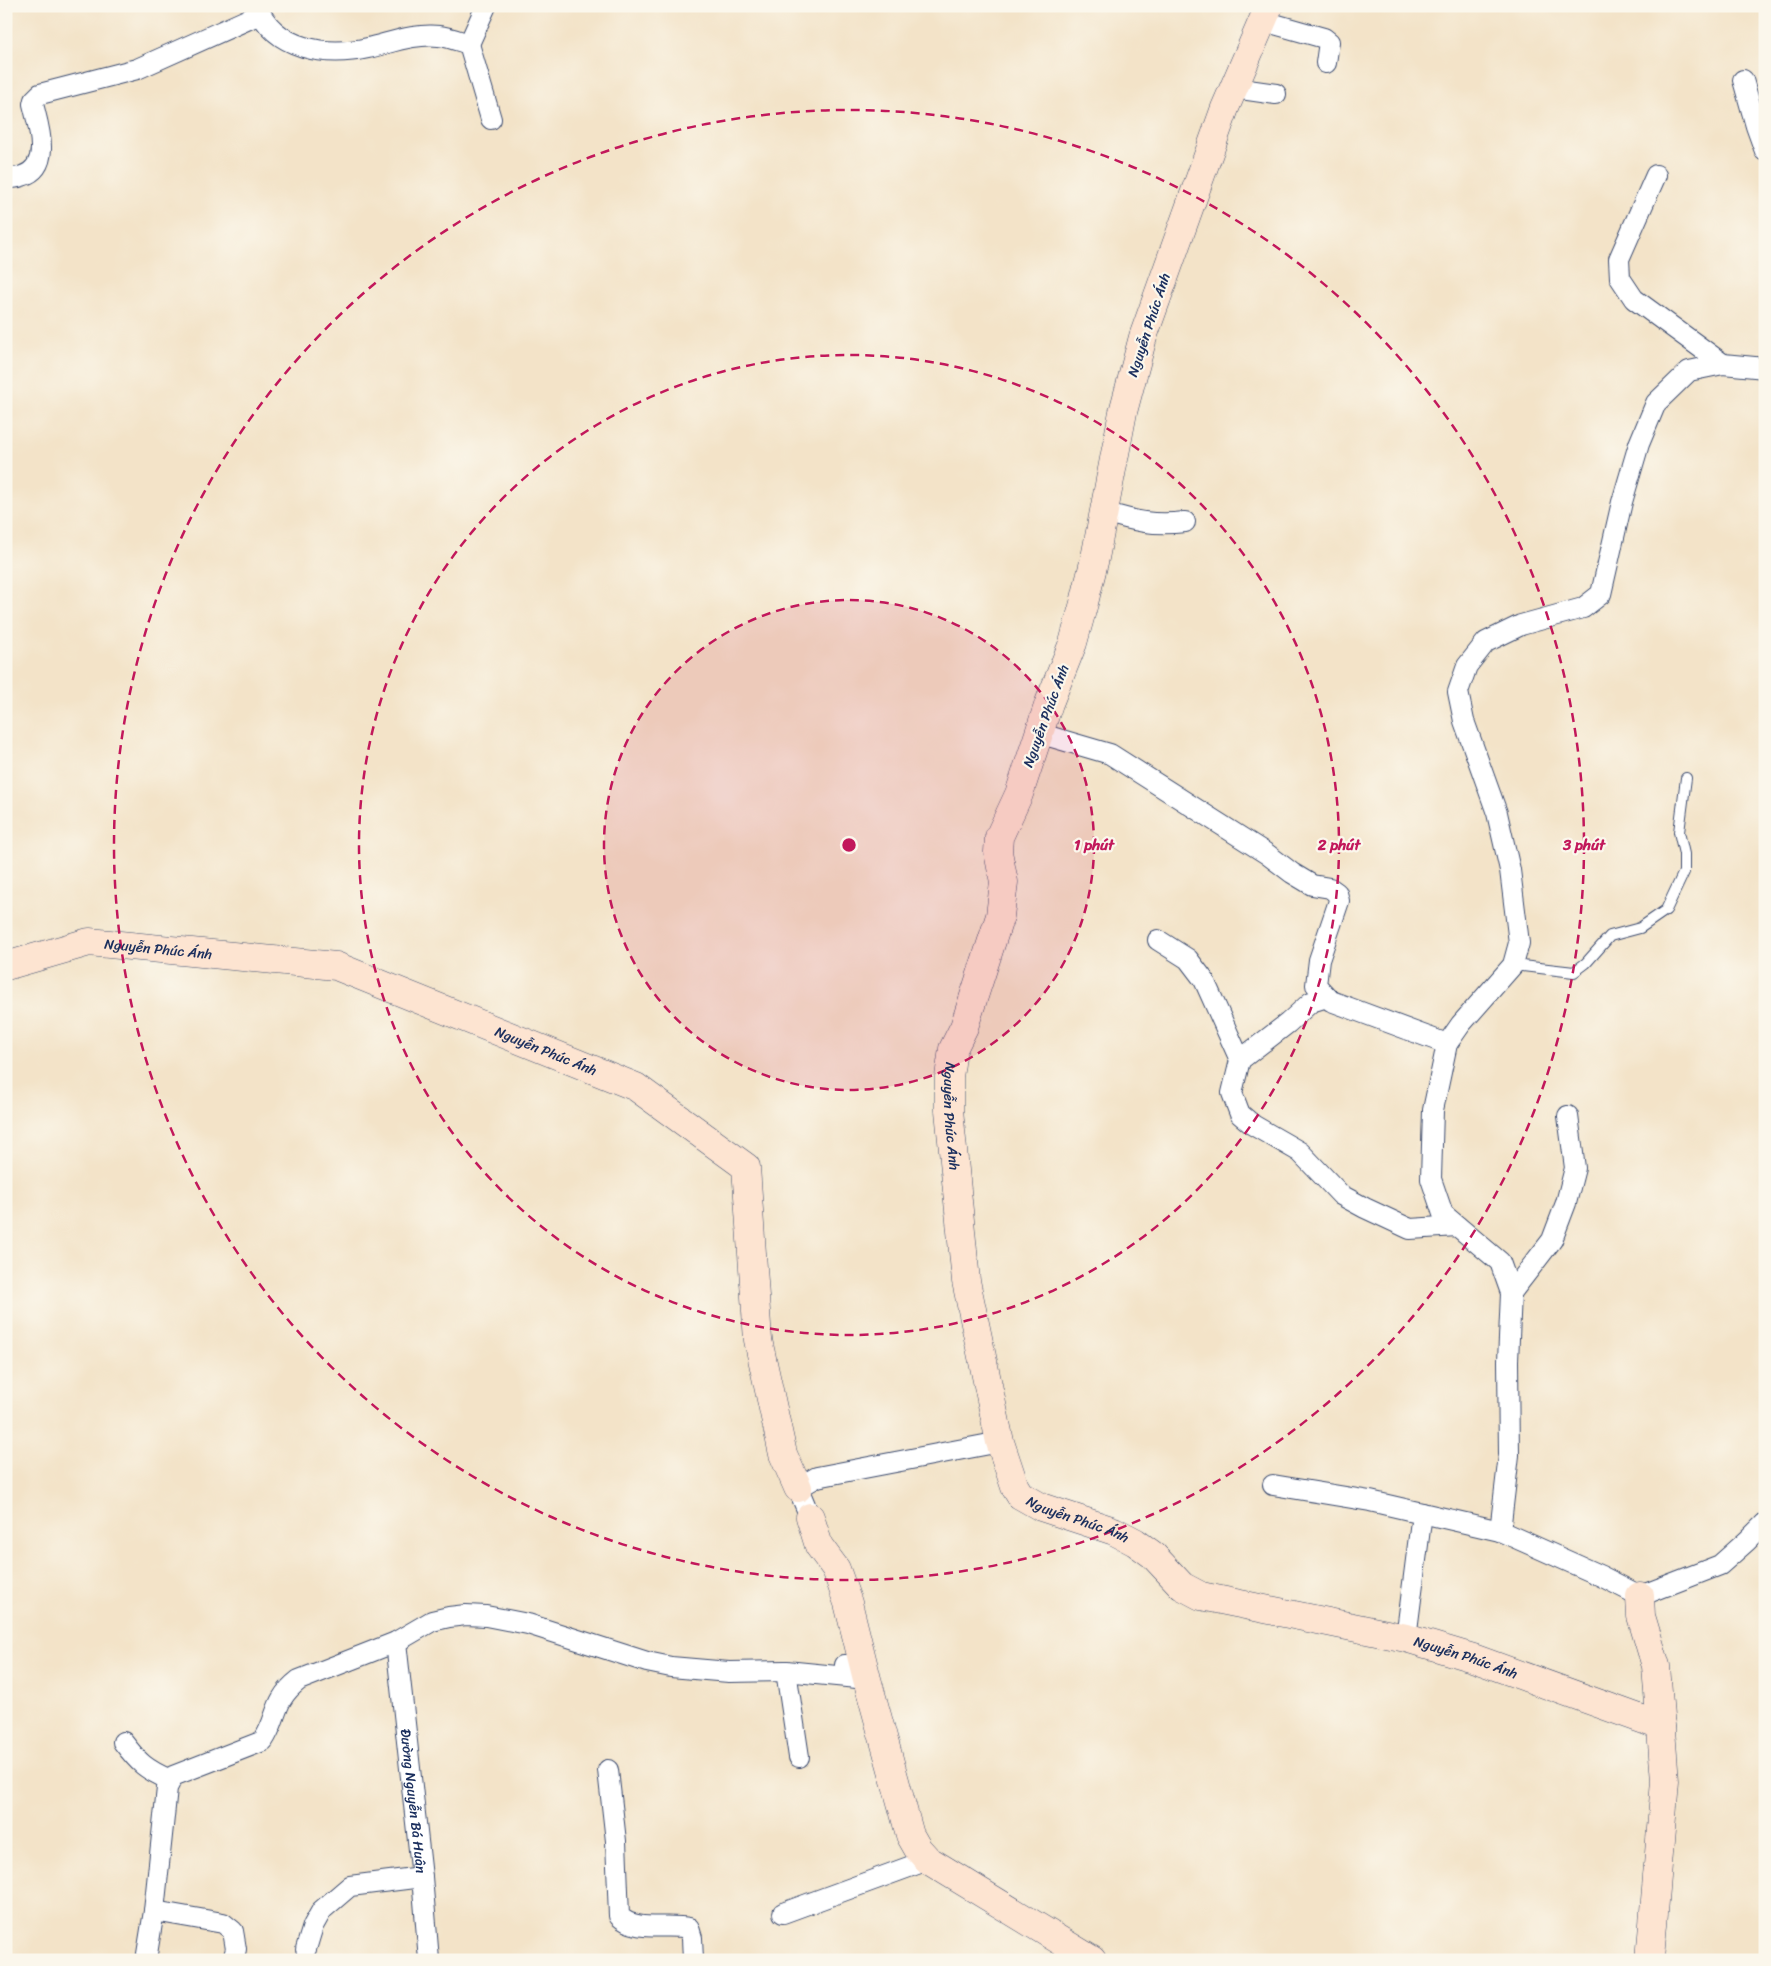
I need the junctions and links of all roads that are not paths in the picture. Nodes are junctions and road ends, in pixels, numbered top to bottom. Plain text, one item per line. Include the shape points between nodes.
1 (486, 6) edge
2 (258, 10) edge
3 (1268, 11) edge
4 (469, 44) junction
5 (1326, 63) dead end
6 (1743, 80) dead end
7 (1234, 88) junction
8 (1276, 94) dead end
9 (491, 118) dead end
10 (1765, 151) edge
11 (1656, 175) dead end
12 (6, 179) edge
13 (1723, 364) junction
14 (1765, 368) edge
15 (1104, 512) junction
16 (1184, 522) dead end
17 (1038, 732) junction
18 (1686, 778) dead end
19 (1158, 940) dead end
20 (1513, 965) junction
21 (6, 966) edge
22 (1327, 996) junction
23 (1447, 1044) junction
24 (1240, 1060) junction
25 (1568, 1116) dead end
26 (1457, 1226) junction
27 (1511, 1294) junction
28 (1000, 1442) junction
29 (1273, 1484) dead end
30 (798, 1488) junction
31 (1422, 1513) junction
32 (810, 1517) joint
33 (1765, 1523) edge
34 (1500, 1530) junction
35 (1756, 1542) edge
36 (1640, 1596) junction
37 (1406, 1638) junction
38 (396, 1642) junction
39 (786, 1671) junction
40 (867, 1679) junction
41 (1661, 1726) junction
42 (123, 1742) dead end
43 (799, 1757) dead end
44 (608, 1770) dead end
45 (170, 1780) junction
46 (928, 1860) junction
47 (422, 1877) junction
48 (154, 1911) junction
49 (782, 1913) dead end
50 (306, 1949) dead end
51 (146, 1960) edge
52 (233, 1960) edge
53 (429, 1960) edge
54 (693, 1960) edge
55 (1092, 1960) edge
56 (1650, 1960) edge

1 - 4 street
2 - 4 street via 274,32 298,47 352,50 400,39 438,36
2 - 12 street via 137,69 40,94 34,100 42,138 40,156 26,175
3 - 5 street via 1329,42
3 - 7 street, Nguyễn Phúc Ánh
4 - 9 street
6 - 10 street
7 - 8 street
7 - 15 street, Nguyễn Phúc Ánh via 1143,336 1123,412
11 - 13 street via 1619,260 1620,278 1634,299
13 - 14 street
13 - 20 street via 1689,371 1656,403 1639,444 1622,502 1601,594 1583,608 1521,626 1486,642 1467,666 1458,692 1464,721 1497,813 1510,870 1519,943
15 - 16 street via 1136,522
15 - 17 street, Nguyễn Phúc Ánh via 1075,635
17 - 22 street via 1110,754 1267,854 1292,874 1337,893 1339,901 1319,960 1316,985
17 - 28 street, Nguyễn Phúc Ánh via 1019,794 999,837 998,852 1004,882 1000,916 964,1027 952,1049 949,1077 966,1281
18 - 20 lane via 1678,832 1684,854 1684,872 1666,910 1640,928 1610,936 1574,972
19 - 24 street via 1188,959 1204,980
20 - 23 street
21 - 30 street, Nguyễn Phúc Ánh via 89,942 336,966 636,1087 746,1167 758,1340 783,1454
22 - 23 street via 1331,1001
22 - 24 street via 1311,1002
23 - 26 street via 1433,1110 1431,1179 1443,1214
24 - 26 street via 1232,1093 1240,1114 1300,1152 1341,1195 1410,1229
25 - 27 street via 1575,1168 1566,1203 1552,1240
26 - 27 street via 1500,1262
27 - 34 street via 1509,1456
28 - 30 street via 817,1477
28 - 37 street, Nguyễn Phúc Ánh via 1020,1495 1041,1507 1105,1528 1135,1542 1189,1591 1208,1598
29 - 31 street
30 - 32 street
31 - 34 street
31 - 37 street
32 - 40 street via 819,1546 836,1568
33 - 35 street
34 - 36 street
35 - 36 street via 1720,1564
36 - 41 street via 1641,1616 1656,1666
37 - 41 street, Nguyễn Phúc Ánh via 1473,1658
38 - 39 street via 432,1621 486,1616 528,1624 647,1662 703,1670
38 - 45 street via 299,1680 279,1701 263,1740 176,1774
38 - 47 street, Đường Nguyễn Bá Huân
39 - 40 street
39 - 43 street
40 - 46 street via 910,1835
41 - 56 street via 1665,1781
42 - 45 street via 139,1762
44 - 54 street via 616,1841 619,1916 635,1926 689,1928
45 - 48 street
46 - 49 street
46 - 55 street
47 - 50 street via 350,1886 322,1910
47 - 53 street, Đường Nguyễn Bá Huân
48 - 51 street
48 - 52 street via 222,1923 233,1932 236,1949

